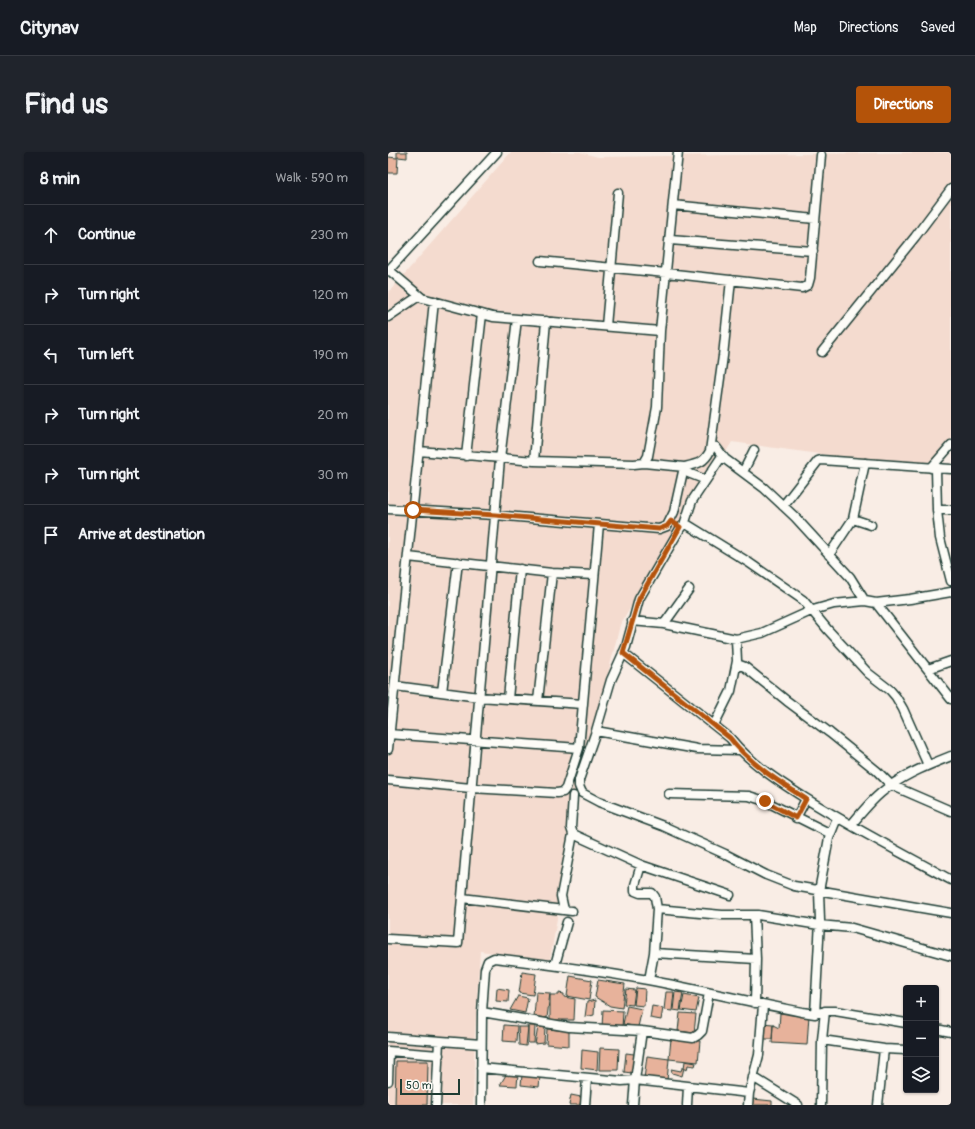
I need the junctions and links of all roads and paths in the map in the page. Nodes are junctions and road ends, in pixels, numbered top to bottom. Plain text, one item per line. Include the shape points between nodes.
1 (496, 152) edge
2 (678, 152) edge
3 (821, 155) dead end
4 (951, 189) edge
5 (618, 193) dead end
6 (673, 205) junction
7 (815, 219) junction
8 (670, 240) junction
9 (813, 251) junction
10 (540, 261) dead end
11 (611, 267) junction
12 (389, 271) edge
13 (666, 273) junction
14 (731, 280) junction
15 (419, 296) junction
16 (434, 301) junction
17 (482, 314) junction
18 (388, 317) edge
19 (517, 319) junction
20 (546, 321) junction
21 (606, 326) junction
22 (660, 331) junction
23 (822, 352) dead end
24 (951, 445) edge
25 (716, 447) dead end
26 (754, 450) dead end
27 (419, 451) junction
28 (466, 456) junction
29 (500, 459) junction
30 (725, 459) junction
31 (534, 461) junction
32 (644, 462) junction
33 (865, 463) junction
34 (933, 468) junction
35 (684, 469) junction
36 (951, 469) edge
37 (743, 472) junction
38 (706, 480) junction
39 (783, 506) junction
40 (388, 509) edge
41 (413, 510) junction
42 (937, 510) junction
43 (951, 510) edge
44 (495, 515) junction
45 (853, 519) junction
46 (671, 521) junction
47 (599, 524) junction
48 (871, 525) dead end
49 (682, 526) junction
50 (829, 555) junction
51 (408, 556) junction
52 (458, 562) junction
53 (490, 565) junction
54 (520, 569) junction
55 (552, 573) junction
56 (594, 575) junction
57 (951, 581) edge
58 (689, 589) dead end
59 (951, 592) edge
60 (866, 601) junction
61 (876, 603) junction
62 (812, 610) junction
63 (632, 621) junction
64 (664, 624) junction
65 (736, 639) junction
66 (623, 653) junction
67 (951, 661) edge
68 (737, 664) junction
69 (928, 669) junction
70 (395, 686) junction
71 (442, 692) junction
72 (479, 697) junction
73 (508, 699) junction
74 (951, 699) edge
75 (538, 701) junction
76 (583, 704) junction
77 (714, 725) junction
78 (596, 731) junction
79 (389, 734) edge
80 (475, 740) junction
81 (579, 748) junction
82 (388, 749) edge
83 (739, 750) junction
84 (951, 756) edge
85 (928, 765) junction
86 (388, 780) edge
87 (891, 785) junction
88 (471, 788) junction
89 (669, 794) dead end
90 (573, 796) dead end
91 (806, 799) junction
92 (951, 811) edge
93 (796, 818) junction
94 (837, 818) junction
95 (851, 825) junction
96 (573, 834) junction
97 (831, 834) junction
98 (641, 865) junction
99 (951, 880) edge
100 (819, 891) junction
101 (730, 895) dead end
102 (462, 898) junction
103 (657, 909) junction
104 (951, 913) edge
105 (754, 915) junction
106 (567, 922) dead end
107 (819, 925) junction
108 (388, 939) edge
109 (654, 953) junction
110 (951, 956) edge
111 (756, 959) junction
112 (555, 965) junction
113 (649, 980) junction
114 (709, 993) junction
115 (759, 1004) junction
116 (825, 1011) junction
117 (482, 1012) junction
118 (815, 1014) junction
119 (903, 1023) edge
120 (939, 1030) edge
121 (642, 1032) junction
122 (951, 1032) edge
123 (388, 1037) edge
124 (822, 1040) junction
125 (439, 1041) junction
126 (481, 1044) junction
127 (884, 1049) junction
128 (903, 1050) edge
129 (388, 1051) edge
130 (439, 1055) junction
131 (481, 1068) junction
132 (752, 1077) junction
133 (587, 1078) junction
134 (635, 1080) junction
135 (388, 1081) edge
136 (688, 1087) junction
137 (749, 1093) junction
138 (436, 1105) edge
139 (481, 1105) edge
140 (585, 1105) edge
141 (633, 1105) edge
142 (687, 1105) edge
143 (748, 1105) edge
144 (798, 1105) edge
145 (820, 1105) edge
146 (878, 1105) edge

1 - 12 street
2 - 6 street
3 - 7 street
4 - 23 street
5 - 11 street
6 - 7 street
6 - 8 street
7 - 9 street
8 - 9 street
8 - 13 street
9 - 14 street via 808,285 802,288
10 - 11 street
11 - 13 street
11 - 21 street
12 - 15 street
13 - 14 street
13 - 22 street
14 - 35 street via 710,451 706,459
15 - 16 street
15 - 18 street
16 - 17 street
16 - 27 street
17 - 19 street
17 - 28 street
19 - 20 street
19 - 29 street
20 - 21 street
20 - 31 street
21 - 22 street
22 - 32 street via 657,407 648,456
24 - 34 street
25 - 30 street
26 - 37 street
27 - 28 street
27 - 41 street
28 - 29 street
29 - 31 street
29 - 44 street
30 - 37 street
30 - 38 street via 720,458
31 - 32 street via 634,464
32 - 35 street
33 - 34 street
33 - 39 street via 818,461
33 - 45 street
34 - 36 street
34 - 42 street
35 - 38 street
35 - 46 street
37 - 39 street
38 - 49 street via 692,501
39 - 50 street
40 - 41 street
41 - 44 street
41 - 51 street
42 - 43 street
42 - 57 street via 940,538
44 - 47 street
44 - 53 street
45 - 48 street
45 - 50 street
46 - 47 street via 659,529
46 - 49 street
47 - 56 street
49 - 62 street via 688,525 748,562 803,600
49 - 63 street via 639,599
50 - 60 street via 850,577
51 - 52 street
51 - 70 street
52 - 53 street
52 - 71 street
53 - 54 street
53 - 72 street
54 - 55 street
54 - 73 street
55 - 56 street
55 - 75 street
56 - 76 street
58 - 64 street
59 - 61 street
60 - 61 street
60 - 62 street via 834,604
61 - 69 street
62 - 65 street via 762,633
62 - 85 street via 868,673 896,697
63 - 64 street
63 - 66 street
64 - 65 street
65 - 68 street
66 - 77 street
66 - 78 street via 611,680
67 - 69 street
68 - 77 street via 732,690
68 - 87 street via 745,667 830,733
69 - 74 street
70 - 71 street
70 - 79 street
71 - 72 street
72 - 73 street
72 - 80 street
73 - 75 street
75 - 76 street
76 - 81 street
77 - 83 street via 730,738
78 - 83 street via 696,749
78 - 100 street via 579,780 582,793 663,826 766,875 794,886
79 - 80 street
79 - 82 street
80 - 81 street
80 - 88 street
81 - 88 street via 566,788 562,792
83 - 91 street
84 - 85 street
85 - 87 street
86 - 88 street
87 - 92 street
87 - 95 street via 873,800
88 - 102 street
89 - 93 street via 749,796 765,801
90 - 96 street
91 - 93 street
91 - 94 street
93 - 97 street
94 - 95 street
94 - 97 street
95 - 99 street
96 - 98 street
96 - 102 street via 561,896 568,910
97 - 100 street
98 - 101 street
98 - 103 street via 635,885 636,891 652,892 656,897
100 - 104 street
100 - 107 street
102 - 108 street via 458,943
103 - 105 street
103 - 109 street
105 - 107 street
105 - 111 street
106 - 112 street
107 - 110 street via 852,928
107 - 118 street
109 - 111 street
109 - 113 street
111 - 115 street
112 - 113 street
112 - 117 street via 494,958 488,961 485,969
113 - 114 street
114 - 115 street
114 - 121 street via 702,1031 693,1038
115 - 118 street
115 - 132 street via 759,1055
116 - 118 street
116 - 119 street
116 - 124 street
117 - 121 street via 569,1027
117 - 126 street
120 - 122 street
121 - 134 street
123 - 125 street
124 - 127 street
124 - 145 street
125 - 126 street
125 - 130 street
126 - 131 street
127 - 128 street
127 - 146 street
129 - 130 street
129 - 135 street
130 - 138 street
131 - 133 street
131 - 139 street
132 - 137 street
132 - 144 street
133 - 134 street
133 - 140 street
134 - 136 street
134 - 141 street
136 - 137 street
136 - 142 street
137 - 143 street

